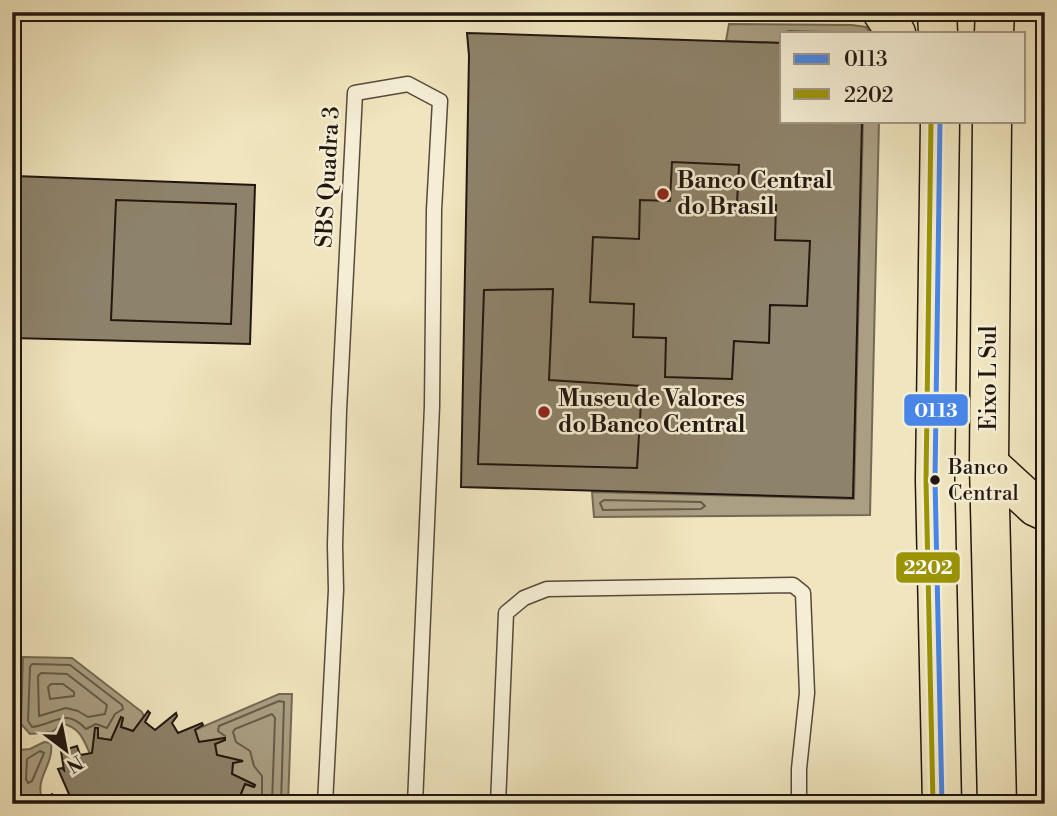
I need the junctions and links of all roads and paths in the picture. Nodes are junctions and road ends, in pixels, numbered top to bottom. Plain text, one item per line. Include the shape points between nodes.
1 (882, 12) edge
2 (937, 12) edge
3 (995, 12) edge
4 (895, 32) edge
5 (938, 32) edge
6 (994, 32) edge
7 (940, 122) edge
8 (992, 122) edge
9 (989, 464) junction
10 (1045, 511) edge
11 (325, 804) edge
12 (415, 804) edge
13 (498, 804) edge
14 (799, 804) edge
15 (942, 804) edge
16 (997, 804) edge

1 - 4 main road
2 - 5 main road
3 - 6 main road
7 - 15 main road via 934,480
8 - 9 main road, Eixo L Sul
9 - 10 main road
9 - 16 main road, Eixo L Sul
11 - 12 lane, SBS Quadra 3 via 355,93 408,84 440,100
13 - 14 lane via 506,613 524,598 547,589 793,584 803,593 807,692

